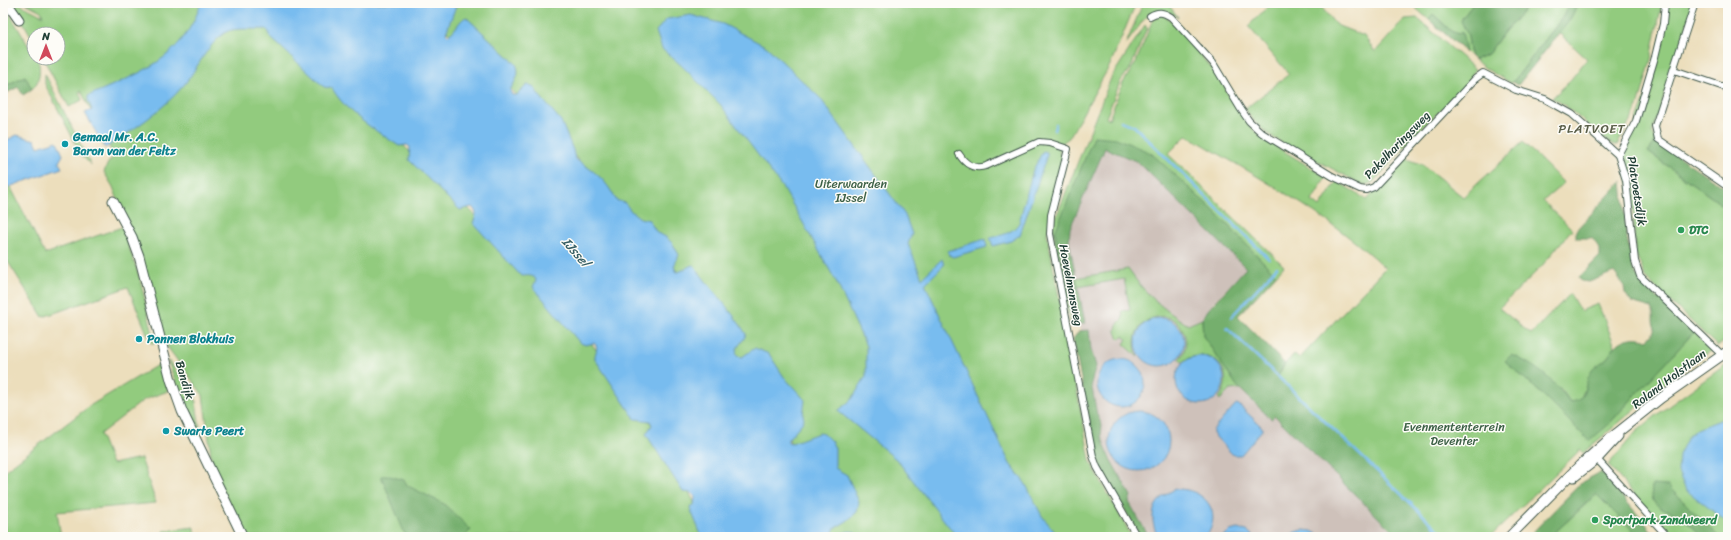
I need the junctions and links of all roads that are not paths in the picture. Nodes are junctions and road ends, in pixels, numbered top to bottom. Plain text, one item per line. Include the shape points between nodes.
1 (7, 3) edge
2 (1665, 3) edge
3 (1695, 3) edge
4 (1150, 16) dead end
5 (19, 20) dead end
6 (1674, 70) junction
7 (1727, 88) edge
8 (959, 154) dead end
9 (1618, 155) junction
10 (1728, 186) edge
11 (113, 201) dead end
12 (1725, 353) edge
13 (1594, 457) junction
14 (242, 537) edge
15 (1137, 537) edge
16 (1509, 537) edge
17 (1668, 537) edge

1 - 5 street
2 - 9 street, Platvoetsdijk via 1655,57 1636,121
3 - 6 street
4 - 9 street, Pekelharingsweg via 1158,12 1171,17 1213,63 1249,121 1262,133 1332,176 1360,189 1374,187 1483,73 1516,90 1545,99 1572,114
6 - 7 street
6 - 10 street via 1655,126 1658,139
8 - 15 street, Hoevelmansweg via 966,164 979,168 1039,142 1068,149 1050,234 1093,456
9 - 12 street, Platvoetsdijk via 1626,180 1635,262 1640,276
11 - 14 street, Bandijk via 139,256 171,380 182,411
12 - 13 street, Roland Holstlaan via 1661,398 1607,441
13 - 16 street, Roland Holstlaan
13 - 17 street

